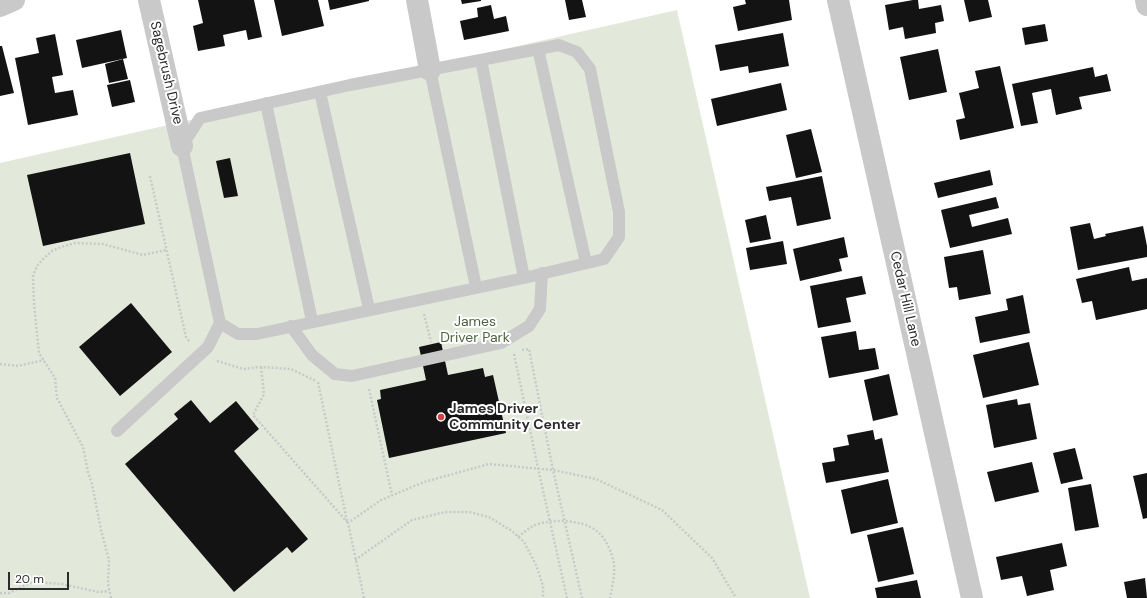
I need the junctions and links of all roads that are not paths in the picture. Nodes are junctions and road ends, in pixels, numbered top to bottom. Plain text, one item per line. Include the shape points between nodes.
1 (14, 0) edge
2 (149, 0) edge
3 (417, 0) edge
4 (838, 0) edge
5 (1146, 0) edge
6 (1147, 5) edge
7 (0, 6) edge
8 (538, 49) junction
9 (481, 60) junction
10 (430, 70) junction
11 (320, 92) junction
12 (266, 103) junction
13 (182, 146) junction
14 (586, 263) junction
15 (542, 273) junction
16 (524, 278) junction
17 (476, 287) junction
18 (369, 310) junction
19 (312, 321) junction
20 (220, 323) junction
21 (290, 326) junction
22 (117, 431) dead end
23 (972, 598) edge

1 - 7 street
2 - 13 street, Sagebrush Drive
3 - 10 street
4 - 23 street, Cedar Hill Lane
5 - 6 street
8 - 9 lane
8 - 14 lane
8 - 14 lane via 559,45 577,52 590,69 619,212 619,237 604,259
9 - 10 lane
9 - 16 lane
10 - 11 lane
10 - 17 lane
11 - 12 lane
11 - 18 lane
12 - 13 lane via 200,118
12 - 19 lane
13 - 20 lane
14 - 15 lane
15 - 16 lane
15 - 21 lane via 540,309 529,326 501,343 352,376 335,374 312,355
16 - 17 lane
17 - 18 lane
18 - 19 lane
19 - 21 lane
20 - 21 lane via 238,334 257,334
20 - 22 lane via 208,347

